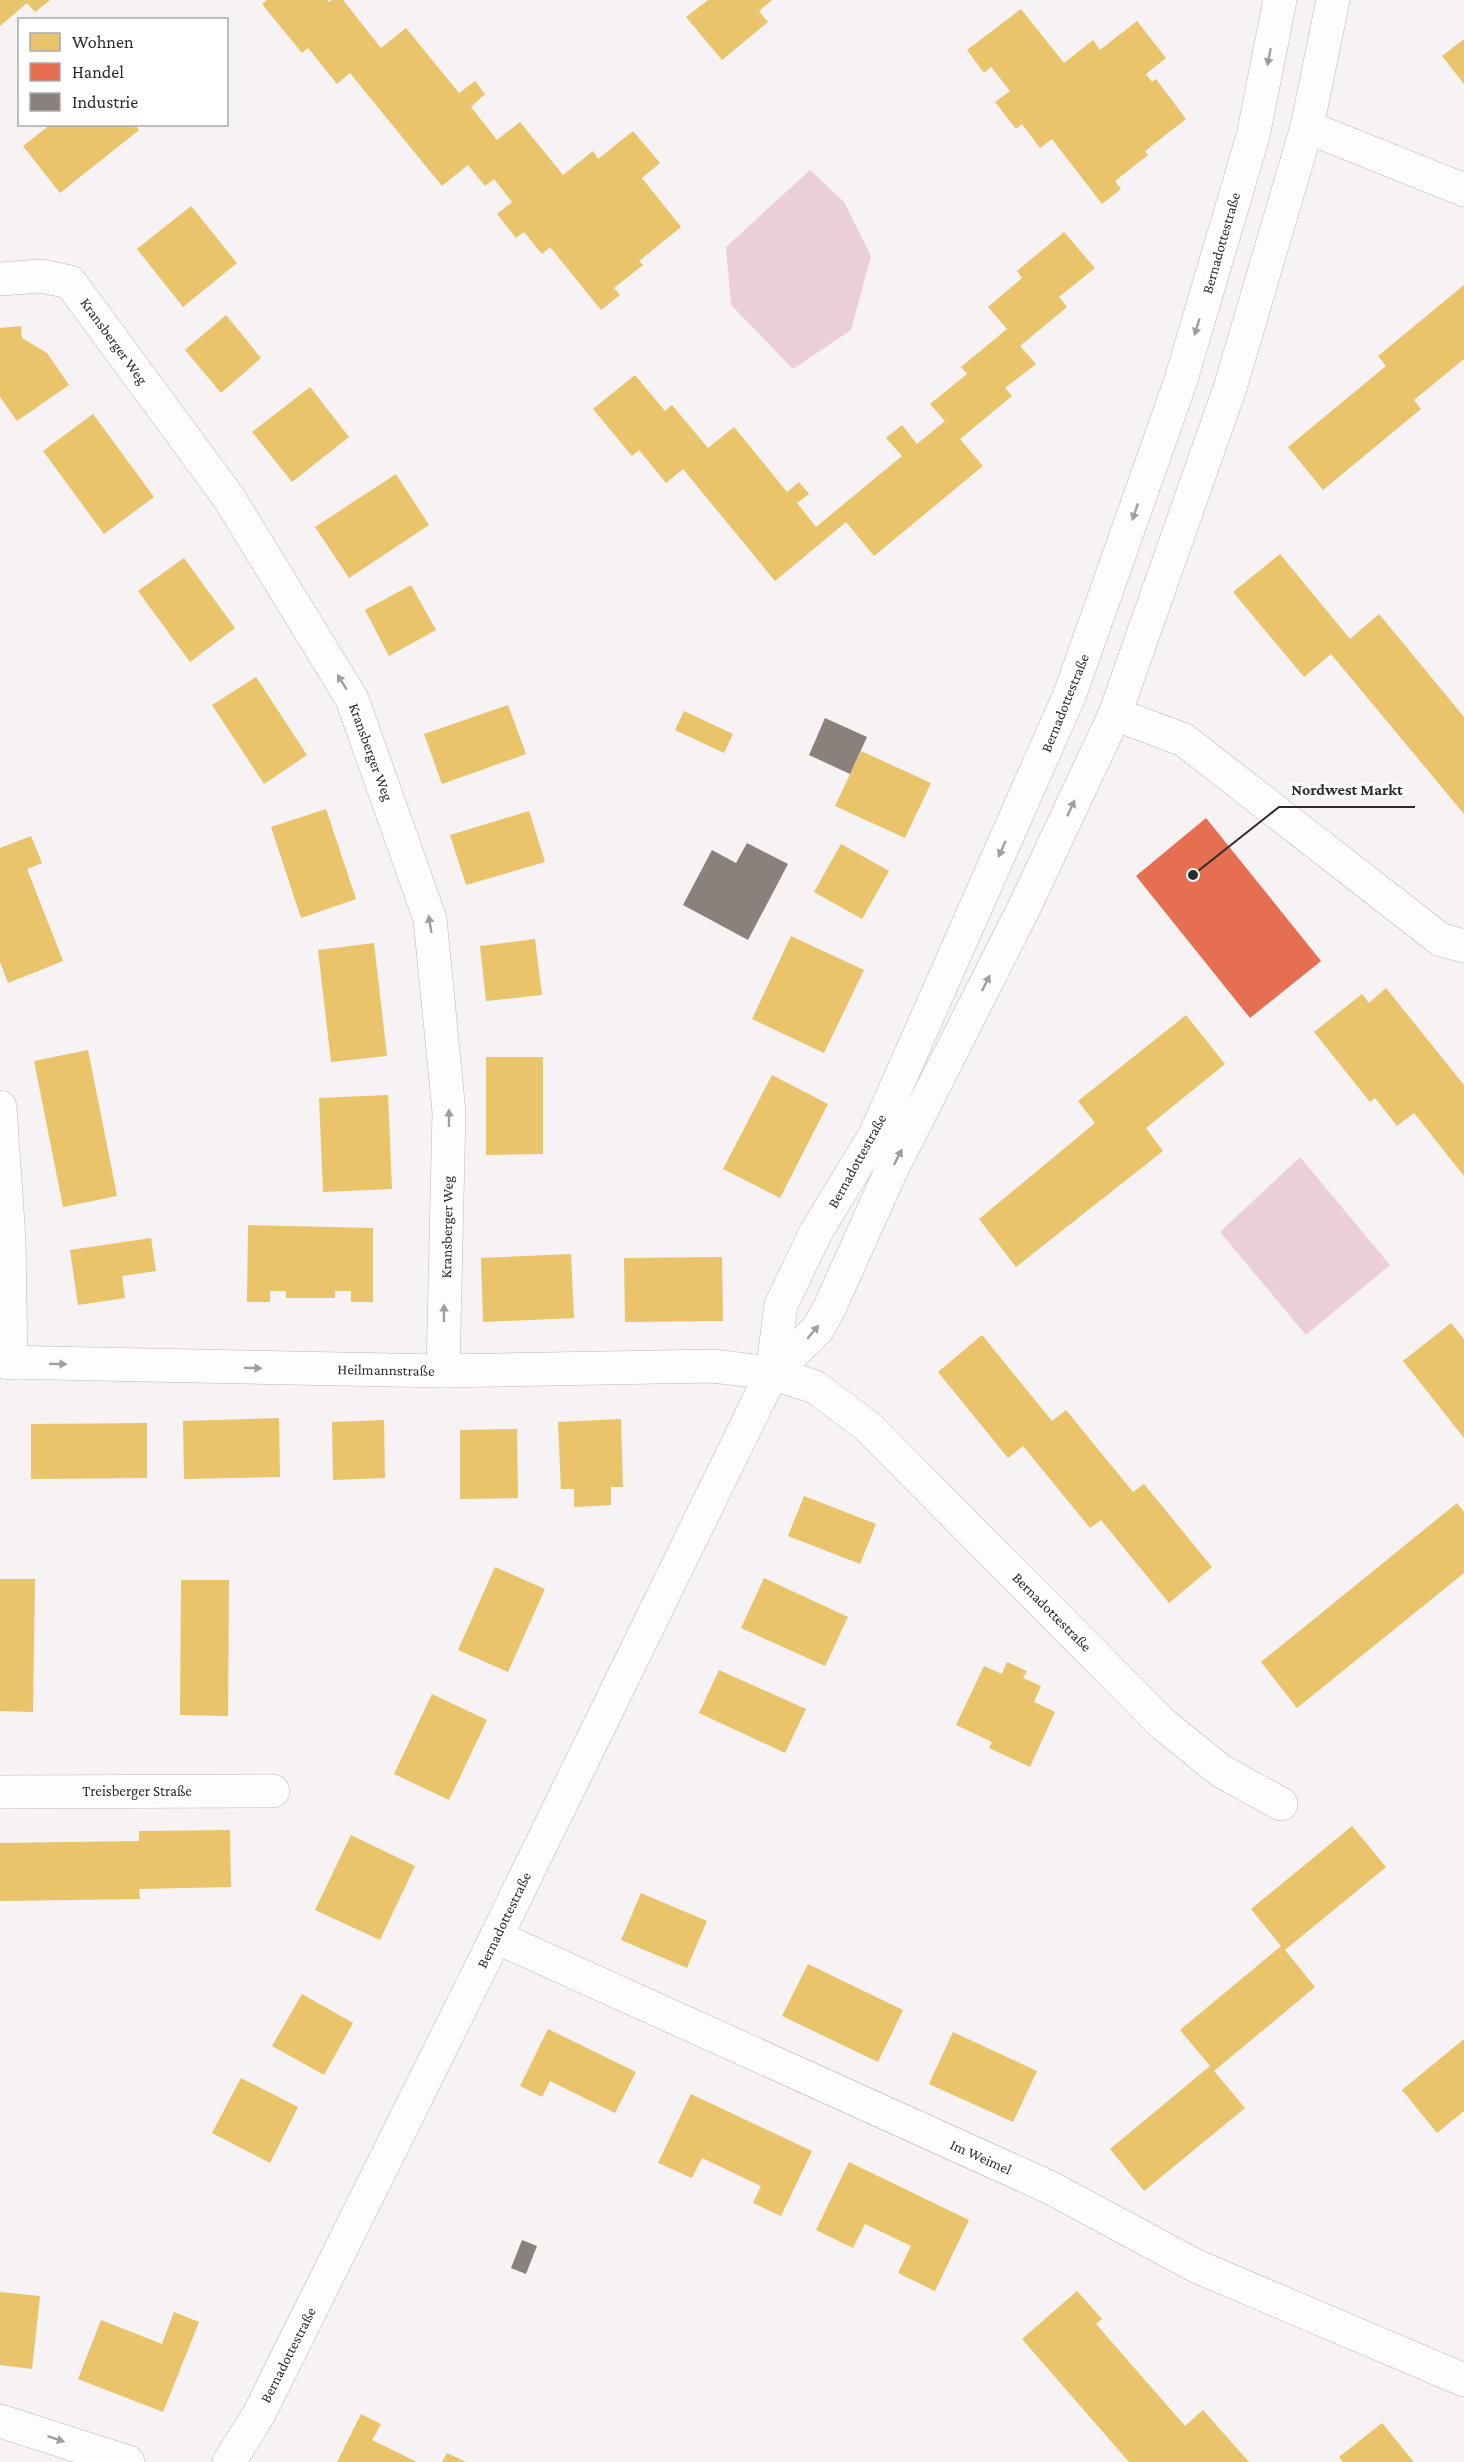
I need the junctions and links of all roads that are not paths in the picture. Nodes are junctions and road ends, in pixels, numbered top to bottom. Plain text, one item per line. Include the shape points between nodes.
1 (1280, 0) edge
2 (1333, 0) edge
3 (1307, 127) junction
4 (1464, 190) edge
5 (0, 279) edge
6 (1115, 714) junction
7 (1464, 946) edge
8 (0, 1107) edge
9 (5, 1362) edge
10 (443, 1371) junction
11 (772, 1374) junction
12 (0, 1791) edge
13 (273, 1791) dead end
14 (1281, 1804) dead end
15 (496, 1937) junction
16 (1464, 2380) edge
17 (0, 2421) edge
18 (128, 2462) edge
19 (229, 2462) edge

1 -> 11 street, Bernadottestraße via 1253,136 1180,383 1071,694 875,1135 816,1232 781,1305
2 - 3 street, Bernadottestraße
3 - 4 street
3 - 6 street, Bernadottestraße via 1230,388
10 -> 5 street, Kransberger Weg via 449,1112 430,919 352,699 230,498 70,282 41,276
6 - 7 street via 1184,740 1441,940
11 -> 6 street, Bernadottestraße via 817,1330 829,1309 887,1180 1024,908
8 - 9 street via 9,1239
9 -> 10 street, Heilmannstraße
10 - 11 street, Heilmannstraße via 713,1366
11 - 14 street, Bernadottestraße via 815,1387 867,1426 1164,1725 1221,1771
11 - 15 street, Bernadottestraße
12 - 13 street, Treisberger Straße
15 - 16 street, Im Weimel via 1049,2187 1196,2266
15 - 19 street, Bernadottestraße via 259,2414
17 -> 18 street

